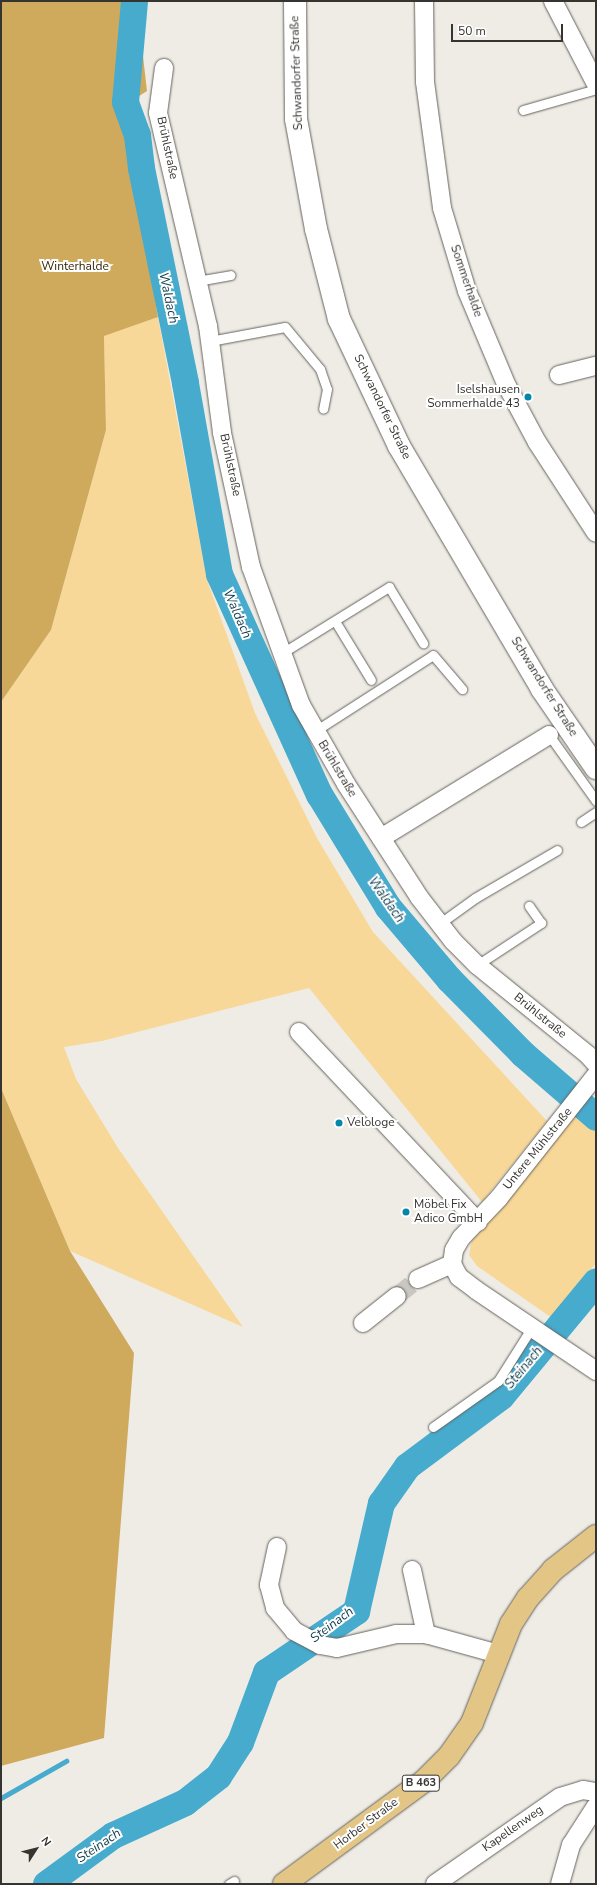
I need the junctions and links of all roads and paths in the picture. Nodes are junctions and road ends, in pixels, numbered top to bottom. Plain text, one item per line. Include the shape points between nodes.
1 (295, 1) edge
2 (424, 1) edge
3 (553, 1) edge
4 (164, 68) dead end
5 (596, 84) edge
6 (596, 89) edge
7 (523, 110) dead end
8 (230, 275) dead end
9 (197, 281) junction
10 (210, 341) junction
11 (596, 366) edge
12 (559, 376) dead end
13 (323, 409) dead end
14 (596, 533) edge
15 (335, 621) junction
16 (423, 643) dead end
17 (282, 653) junction
18 (371, 680) dead end
19 (462, 689) dead end
20 (315, 731) junction
21 (549, 735) joint
22 (596, 768) edge
23 (596, 801) edge
24 (596, 812) edge
25 (581, 822) dead end
26 (381, 838) junction
27 (557, 850) dead end
28 (529, 906) dead end
29 (440, 924) junction
30 (477, 965) junction
31 (299, 1032) dead end
32 (596, 1064) edge
33 (593, 1079) edge
34 (478, 1222) junction
35 (452, 1264) junction
36 (418, 1279) tunnel mouth
37 (397, 1296) tunnel mouth
38 (363, 1323) dead end
39 (536, 1330) junction
40 (596, 1371) edge
41 (433, 1427) dead end
42 (596, 1536) edge
43 (277, 1547) dead end
44 (412, 1570) dead end
45 (426, 1634) junction
46 (498, 1654) junction
47 (596, 1792) edge
48 (596, 1806) edge
49 (295, 1881) edge
50 (435, 1884) edge
51 (560, 1884) edge

1 - 22 main road, Schwandorfer Straße via 296,119 316,229 339,319 399,446 542,689
2 - 14 street, Sommerhalde via 425,82 442,208 467,292 507,386 537,442
3 - 5 street
4 - 9 street, Brühlstraße via 158,113
6 - 7 lane
8 - 9 lane
9 - 10 street, Brühlstraße
10 - 13 lane via 286,327 320,369 327,389
10 - 17 street, Brühlstraße via 222,433 251,567
11 - 12 street
15 - 16 lane via 389,588
15 - 17 lane
15 - 18 lane
17 - 20 street, Brühlstraße via 301,705
19 - 20 lane via 433,655
20 - 26 street, Brühlstraße
21 - 23 lane
21 - 26 street
24 - 25 lane
26 - 29 street, Brühlstraße via 419,897
27 - 29 lane via 475,898
28 - 30 lane via 541,923
29 - 30 street, Brühlstraße
30 - 32 street, Brühlstraße
31 - 34 street
33 - 34 street, Untere Mühlstraße
34 - 35 street, Untere Mühlstraße via 460,1238 454,1250
35 - 36 street
35 - 39 street via 459,1277
37 - 38 street
39 - 40 street
39 - 41 lane via 498,1382
42 - 46 main road, B 463 via 553,1570 528,1598 511,1624
43 - 45 street via 269,1585 275,1608 294,1631 320,1645 338,1648 396,1634
44 - 45 street
45 - 46 street
46 - 49 main road, Horber Straße / B 463 via 472,1723 449,1756 424,1780
47 - 50 street, Kapellenweg via 583,1790 560,1797
48 - 51 street via 571,1845

